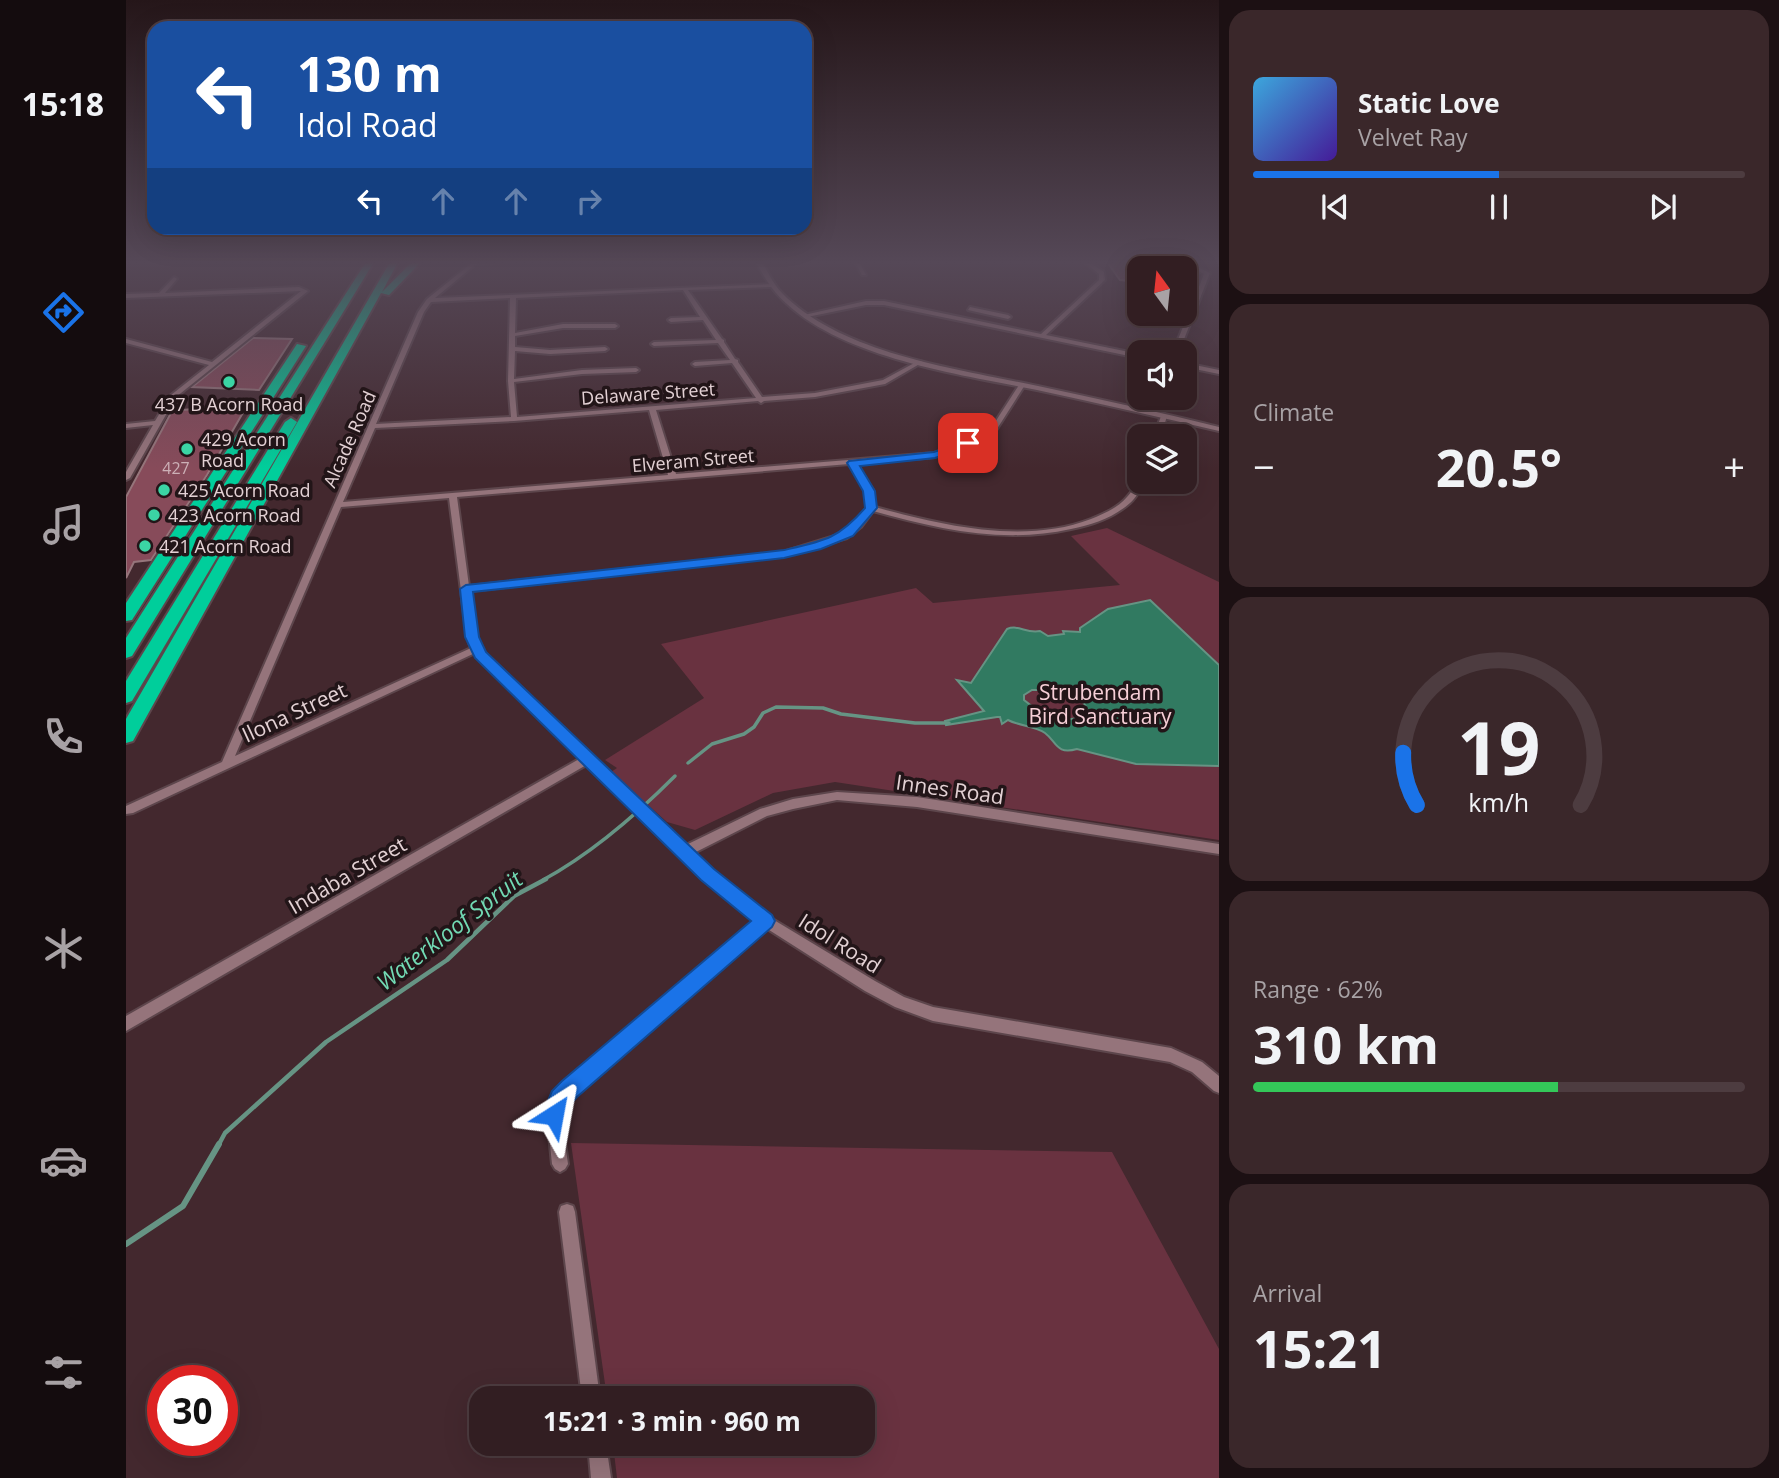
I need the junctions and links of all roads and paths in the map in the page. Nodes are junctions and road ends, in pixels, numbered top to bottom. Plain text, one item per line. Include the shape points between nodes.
1 (255, 331) edge
2 (312, 331) edge
3 (325, 331) edge
4 (345, 331) edge
5 (357, 331) edge
6 (359, 331) edge
7 (413, 331) edge
8 (512, 331) edge
9 (535, 331) edge
10 (715, 331) edge
11 (838, 331) edge
12 (1017, 331) edge
13 (1047, 331) edge
14 (512, 335) junction
15 (1042, 336) junction
16 (126, 341) edge
17 (722, 341) junction
18 (654, 344) dead end
19 (605, 348) dead end
20 (347, 349) junction
21 (512, 349) junction
22 (1127, 354) edge
23 (736, 361) junction
24 (920, 362) junction
25 (213, 364) junction
26 (695, 364) dead end
27 (1197, 367) edge
28 (636, 370) dead end
29 (1219, 372) edge
30 (511, 381) junction
31 (1023, 385) junction
32 (761, 401) junction
33 (652, 409) junction
34 (1164, 416) junction
35 (514, 419) junction
36 (156, 423) junction
37 (1161, 424) edge
38 (126, 426) edge
39 (372, 426) junction
40 (1219, 429) edge
41 (852, 463) junction
42 (126, 478) edge
43 (673, 478) junction
44 (1135, 494) edge
45 (453, 497) junction
46 (337, 505) junction
47 (871, 508) junction
48 (466, 589) junction
49 (126, 617) edge
50 (476, 649) junction
51 (126, 652) edge
52 (126, 696) edge
53 (126, 736) edge
54 (588, 759) junction
55 (226, 765) junction
56 (129, 810) dead end
57 (1219, 849) edge
58 (684, 852) junction
59 (765, 921) junction
60 (126, 1024) edge
61 (1219, 1084) edge
62 (560, 1164) dead end
63 (567, 1212) dead end
64 (589, 1386) edge
65 (598, 1456) edge
66 (601, 1478) edge

1 - 25 street
2 - 49 highway
3 - 51 highway
4 - 52 highway
5 - 20 highway
6 - 20 highway
7 - 39 street, Alcade Road
8 - 14 street
9 - 14 street
10 - 17 street
11 - 24 street
12 - 15 street
13 - 15 street
14 - 21 street
15 - 22 street
16 - 25 street
17 - 18 street
17 - 23 street
19 - 21 street
20 - 53 highway
21 - 30 street
23 - 26 street
23 - 32 street
24 - 31 street
24 - 32 street, Delaware Street via 885,382
25 - 36 street via 173,396
27 - 29 street
28 - 30 street
30 - 35 street
31 - 34 street
31 - 41 street, Elveram Street via 997,427 981,438 935,455
32 - 33 street, Delaware Street
33 - 35 street, Delaware Street
33 - 43 street
34 - 37 street
34 - 40 street
35 - 39 street, Delaware Street
36 - 38 street
36 - 42 street
39 - 46 street, Alcade Road
41 - 43 street, Elveram Street
41 - 47 street via 869,491
43 - 45 street, Elveram Street
44 - 47 street via 1114,514 1050,531 954,529
45 - 46 street, Elveram Street
45 - 48 street
46 - 55 street, Alcade Road
47 - 48 street via 844,536 784,554
48 - 50 street
50 - 54 street, Idol Road
50 - 55 street, Ilona Street
54 - 58 street, Idol Road
54 - 60 street, Indaba Street
55 - 56 street, Ilona Street
57 - 58 street, Innes Road via 917,802 837,796 764,812
58 - 59 street, Idol Road
59 - 61 street, Idol Road via 912,1007 1171,1055 1198,1067
59 - 62 street via 560,1099 554,1115
63 - 64 street
65 - 66 street

